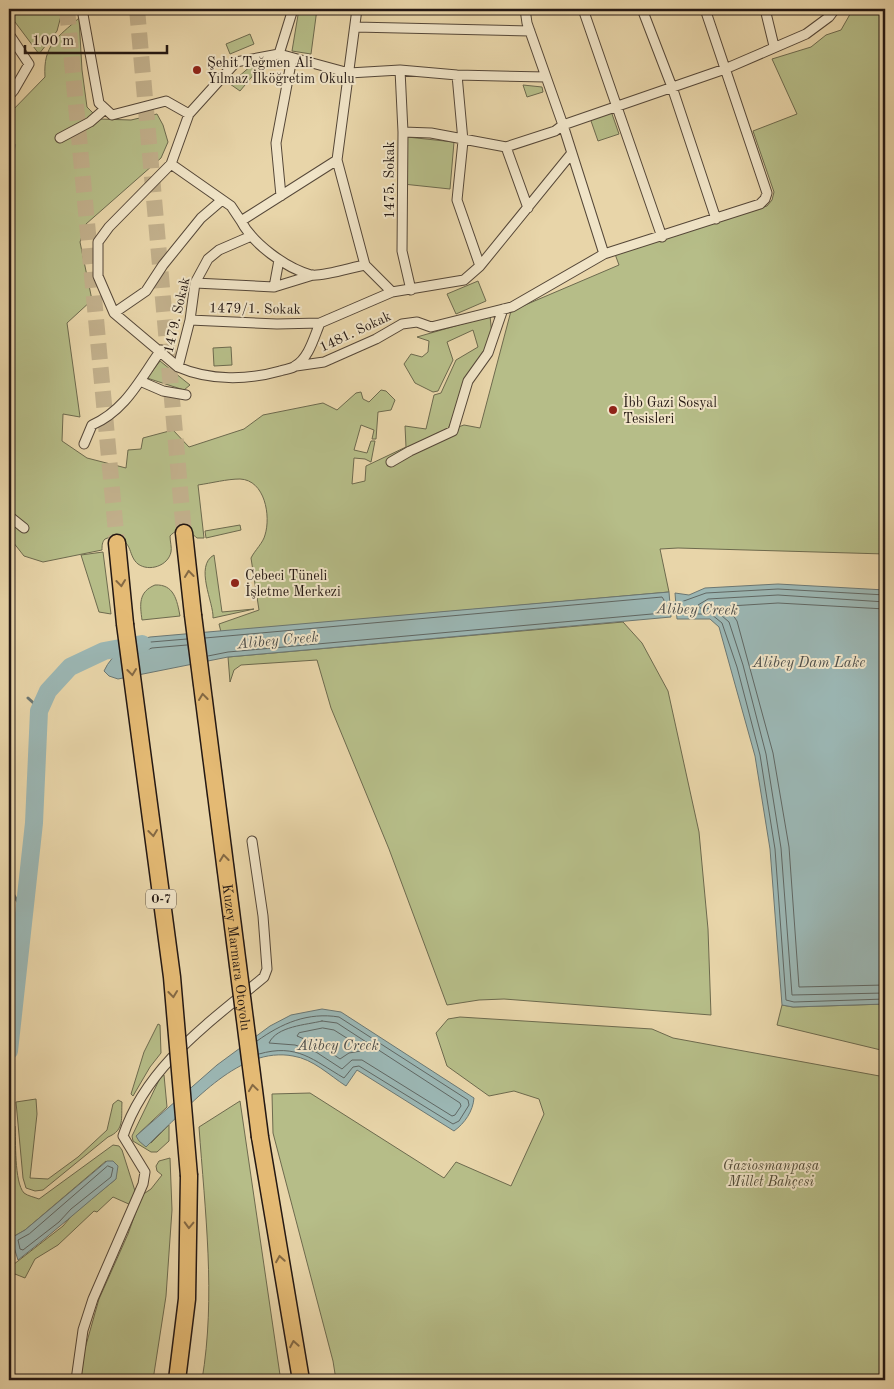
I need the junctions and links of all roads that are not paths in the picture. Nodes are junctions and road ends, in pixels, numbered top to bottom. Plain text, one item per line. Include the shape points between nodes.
1 (82, 9) edge
2 (293, 9) edge
3 (357, 9) edge
4 (525, 9) edge
5 (583, 9) edge
6 (642, 9) edge
7 (705, 9) edge
8 (765, 9) edge
9 (835, 9) edge
10 (355, 27) junction
11 (530, 31) junction
12 (9, 34) edge
13 (774, 46) junction
14 (279, 54) junction
15 (292, 58) junction
16 (725, 69) junction
17 (400, 70) junction
18 (349, 73) junction
19 (457, 75) junction
20 (546, 77) junction
21 (672, 87) junction
22 (10, 90) edge
23 (618, 106) junction
24 (105, 109) junction
25 (190, 114) junction
26 (563, 125) junction
27 (403, 132) junction
28 (60, 138) dead end
29 (463, 141) junction
30 (506, 147) junction
31 (572, 154) junction
32 (337, 160) junction
33 (171, 164) junction
34 (281, 196) junction
35 (222, 200) junction
36 (528, 208) junction
37 (716, 219) junction
38 (241, 221) junction
39 (249, 237) junction
40 (662, 237) junction
41 (604, 254) junction
42 (279, 260) junction
43 (365, 265) junction
44 (480, 266) junction
45 (313, 276) junction
46 (195, 283) junction
47 (274, 287) junction
48 (412, 290) junction
49 (392, 292) junction
50 (502, 309) junction
51 (114, 313) junction
52 (190, 320) junction
53 (320, 323) junction
54 (161, 350) junction
55 (296, 366) junction
56 (178, 367) junction
57 (140, 381) junction
58 (186, 395) dead end
59 (84, 444) dead end
60 (391, 462) dead end
61 (9, 516) edge
62 (24, 528) dead end
63 (184, 533) tunnel mouth
64 (117, 543) tunnel mouth
65 (252, 841) dead end
66 (76, 1380) edge
67 (176, 1380) edge
68 (301, 1380) edge

1 - 24 street via 99,103
2 - 14 street
3 - 10 street
4 - 11 street
5 - 23 street
6 - 21 street
7 - 16 street
8 - 13 street
9 - 13 street via 806,34
10 - 11 street
10 - 18 street
11 - 20 street
12 - 22 street via 29,64
13 - 16 street
14 - 15 street
14 - 25 street via 236,62
15 - 18 street
15 - 34 street via 276,144
16 - 21 street
16 - 37 street, 1481. Sokak via 767,193 760,204
17 - 18 street
17 - 19 street
17 - 27 street, 1475. Sokak
18 - 32 street
19 - 20 street
19 - 29 street
20 - 26 street
21 - 23 street
21 - 37 street
23 - 26 street
23 - 40 street
24 - 25 street via 112,115 166,101
24 - 28 street via 90,122
25 - 33 street
26 - 30 street via 555,131
26 - 31 street
27 - 29 street via 431,133
27 - 48 street, 1475. Sokak via 402,251
29 - 30 street
29 - 44 street via 457,200
30 - 36 street
31 - 36 street
31 - 41 street
32 - 34 street
32 - 43 street
33 - 35 street
33 - 51 street via 98,242 98,276
34 - 38 street
35 - 38 street via 231,206
35 - 51 street via 201,218 146,291
36 - 44 street
37 - 40 street, 1481. Sokak
38 - 39 street
39 - 42 street
39 - 46 street, 1479. Sokak via 219,250 208,259
40 - 41 street, 1481. Sokak
41 - 50 street, 1481. Sokak via 512,307
42 - 45 street
42 - 47 street
43 - 45 street
43 - 49 street
44 - 48 street via 464,280
45 - 47 street
46 - 47 street
46 - 52 street, 1479. Sokak
48 - 49 street
49 - 53 street
50 - 55 street, 1481. Sokak via 431,327 417,322 402,324 324,362
50 - 60 street via 488,353 468,382 453,431
51 - 54 street
52 - 53 street, 1479/1. Sokak
52 - 56 street, 1479. Sokak
53 - 55 street via 310,349
54 - 56 street
54 - 57 street, 1479. Sokak
55 - 56 street, 1481. Sokak via 259,377 214,377
57 - 58 street via 163,391
57 - 59 street, 1479. Sokak via 109,418 92,425
61 - 62 street
68 -> 63 highway, Kuzey Marmara Otoyolu, bridge via 260,1137
64 -> 67 highway, O-7, bridge via 172,977 189,1176 186,1299
65 - 66 street via 267,969 264,977 161,1068 128,1123 124,1136 145,1172 143,1184 93,1299

